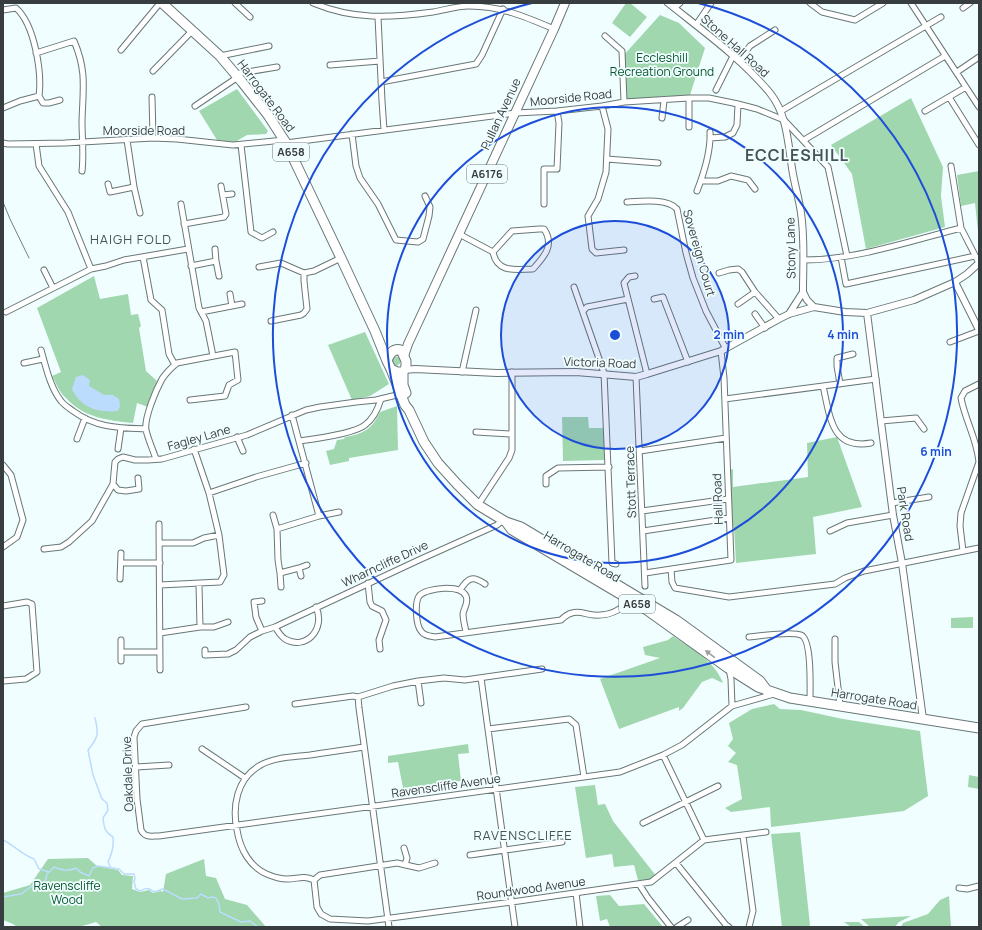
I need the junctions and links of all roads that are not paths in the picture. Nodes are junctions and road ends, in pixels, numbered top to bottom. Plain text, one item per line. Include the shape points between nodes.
1 (161, 3) edge
2 (235, 3) edge
3 (313, 3) edge
4 (565, 3) edge
5 (668, 3) edge
6 (680, 3) edge
7 (711, 3) edge
8 (810, 3) edge
9 (883, 3) edge
10 (911, 3) edge
11 (970, 3) edge
12 (480, 5) edge
13 (674, 8) junction
14 (963, 8) dead end
15 (503, 9) junction
16 (3, 10) edge
17 (250, 17) dead end
18 (378, 17) junction
19 (941, 17) dead end
20 (696, 25) junction
21 (926, 26) junction
22 (554, 29) junction
23 (775, 30) dead end
24 (192, 31) junction
25 (605, 36) dead end
26 (269, 46) dead end
27 (121, 50) dead end
28 (36, 53) junction
29 (220, 56) junction
30 (733, 56) junction
31 (945, 56) junction
32 (979, 57) edge
33 (380, 61) junction
34 (739, 61) junction
35 (330, 65) dead end
36 (277, 67) dead end
37 (153, 71) dead end
38 (957, 72) junction
39 (237, 75) junction
40 (381, 82) junction
41 (966, 87) junction
42 (716, 90) dead end
43 (40, 96) junction
44 (152, 97) dead end
45 (949, 97) junction
46 (689, 98) junction
47 (60, 100) dead end
48 (664, 101) junction
49 (624, 102) junction
50 (738, 104) junction
51 (195, 106) dead end
52 (602, 106) junction
53 (979, 107) edge
54 (3, 108) edge
55 (557, 111) junction
56 (781, 111) junction
57 (925, 111) dead end
58 (515, 113) junction
59 (662, 118) dead end
60 (784, 120) junction
61 (689, 127) dead end
62 (384, 130) junction
63 (352, 134) junction
64 (153, 138) junction
65 (127, 140) junction
66 (804, 140) junction
67 (285, 141) junction
68 (83, 142) junction
69 (3, 143) edge
70 (36, 144) junction
71 (241, 145) junction
72 (979, 145) edge
73 (607, 159) junction
74 (658, 163) dead end
75 (951, 166) dead end
76 (82, 171) dead end
77 (701, 181) junction
78 (108, 184) dead end
79 (221, 186) dead end
80 (134, 187) junction
81 (755, 189) dead end
82 (697, 191) dead end
83 (232, 194) dead end
84 (223, 195) junction
85 (425, 196) dead end
86 (627, 202) dead end
87 (181, 204) dead end
88 (544, 204) dead end
89 (140, 213) dead end
90 (184, 224) junction
91 (961, 228) junction
92 (273, 232) dead end
93 (459, 234) junction
94 (188, 249) junction
95 (215, 249) dead end
96 (624, 250) dead end
97 (493, 252) junction
98 (975, 256) junction
99 (143, 257) junction
100 (844, 257) junction
101 (341, 258) junction
102 (804, 260) junction
103 (216, 261) junction
104 (979, 263) edge
105 (191, 266) junction
106 (259, 267) dead end
107 (91, 269) junction
108 (44, 270) dead end
109 (304, 273) junction
110 (719, 273) dead end
111 (219, 276) dead end
112 (635, 276) dead end
113 (955, 282) junction
114 (574, 287) dead end
115 (53, 288) junction
116 (755, 292) junction
117 (803, 292) junction
118 (230, 294) dead end
119 (628, 299) junction
120 (654, 299) dead end
121 (242, 304) dead end
122 (738, 304) dead end
123 (232, 306) junction
124 (814, 307) junction
125 (476, 310) dead end
126 (583, 311) junction
127 (6, 312) dead end
128 (201, 312) junction
129 (867, 313) junction
130 (755, 314) dead end
131 (789, 314) junction
132 (779, 319) junction
133 (271, 321) dead end
134 (765, 328) junction
135 (375, 331) junction
136 (979, 331) edge
137 (950, 342) dead end
138 (41, 350) dead end
139 (723, 350) junction
140 (853, 354) dead end
141 (213, 356) junction
142 (403, 358) junction
143 (43, 359) junction
144 (688, 362) junction
145 (24, 363) dead end
146 (175, 365) junction
147 (389, 365) junction
148 (415, 369) junction
149 (462, 372) junction
150 (512, 372) junction
151 (604, 373) junction
152 (648, 374) junction
153 (636, 377) junction
154 (876, 379) junction
155 (840, 384) junction
156 (979, 384) edge
157 (823, 386) junction
158 (401, 391) junction
159 (384, 399) junction
160 (725, 399) junction
161 (190, 400) dead end
162 (292, 415) junction
163 (85, 418) junction
164 (881, 421) junction
165 (121, 428) junction
166 (146, 429) junction
167 (924, 430) dead end
168 (476, 432) dead end
169 (512, 434) junction
170 (237, 437) junction
171 (726, 438) junction
172 (76, 439) dead end
173 (299, 441) junction
174 (872, 443) dead end
175 (118, 449) dead end
176 (194, 449) junction
177 (243, 451) dead end
178 (640, 451) junction
179 (156, 459) junction
180 (979, 462) edge
181 (306, 464) junction
182 (3, 465) edge
183 (609, 467) junction
184 (138, 478) dead end
185 (113, 484) junction
186 (546, 484) dead end
187 (209, 493) junction
188 (929, 497) dead end
189 (728, 499) junction
190 (892, 503) junction
191 (478, 505) junction
192 (642, 511) junction
193 (339, 512) dead end
194 (893, 514) junction
195 (273, 515) dead end
196 (319, 516) junction
197 (729, 518) junction
198 (504, 521) junction
199 (159, 524) dead end
200 (277, 529) junction
201 (643, 531) junction
202 (830, 532) dead end
203 (218, 535) junction
204 (159, 543) junction
205 (3, 547) edge
206 (979, 548) edge
207 (44, 549) dead end
208 (963, 551) junction
209 (121, 552) dead end
210 (120, 563) junction
211 (160, 563) junction
212 (902, 563) junction
213 (616, 564) dead end
214 (307, 565) dead end
215 (298, 568) junction
216 (671, 569) junction
217 (280, 573) junction
218 (645, 573) junction
219 (301, 576) dead end
220 (120, 579) dead end
221 (368, 583) junction
222 (199, 584) junction
223 (485, 584) dead end
224 (160, 585) junction
225 (645, 586) dead end
226 (282, 587) dead end
227 (460, 590) junction
228 (629, 599) junction
229 (262, 601) dead end
230 (3, 606) edge
231 (316, 608) junction
232 (228, 622) dead end
233 (200, 627) junction
234 (275, 627) junction
235 (262, 631) junction
236 (466, 632) junction
237 (160, 633) junction
238 (748, 637) dead end
239 (835, 639) dead end
240 (121, 640) dead end
241 (380, 649) dead end
242 (205, 650) dead end
243 (121, 652) junction
244 (160, 652) junction
245 (727, 656) junction
246 (121, 661) dead end
247 (728, 668) junction
248 (542, 669) dead end
249 (160, 670) dead end
250 (481, 678) junction
251 (3, 681) edge
252 (418, 681) junction
253 (771, 692) junction
254 (358, 697) junction
255 (810, 700) junction
256 (420, 703) dead end
257 (295, 704) dead end
258 (840, 705) junction
259 (732, 706) junction
260 (246, 707) dead end
261 (923, 719) junction
262 (979, 728) edge
263 (488, 729) junction
264 (364, 747) junction
265 (202, 749) dead end
266 (663, 755) junction
267 (169, 765) dead end
268 (136, 767) junction
269 (584, 777) junction
270 (245, 778) junction
271 (718, 786) dead end
272 (496, 790) junction
273 (687, 802) junction
274 (372, 806) junction
275 (643, 823) dead end
276 (236, 825) junction
277 (766, 832) dead end
278 (144, 834) joint
279 (743, 836) junction
280 (704, 840) junction
281 (562, 842) dead end
282 (404, 848) dead end
283 (505, 850) junction
284 (470, 855) dead end
285 (435, 863) dead end
286 (676, 863) junction
287 (405, 865) junction
288 (380, 866) junction
289 (314, 880) junction
290 (639, 884) junction
291 (979, 886) edge
292 (959, 888) dead end
293 (576, 893) junction
294 (512, 902) junction
295 (387, 919) junction
296 (688, 920) dead end
297 (389, 927) edge
298 (515, 927) edge
299 (580, 927) edge
300 (671, 927) edge
301 (677, 927) edge
302 (729, 927) edge
303 (749, 927) edge

1 - 24 highway, Harrogate Road / A658
1 - 27 street
2 - 17 street
3 - 18 street via 329,10
4 - 22 main road, Pullan Avenue / A6176
5 - 13 street, Stone Hall Road
6 - 13 street
7 - 20 street
8 - 9 street via 822,12 855,20
10 - 21 street
11 - 14 street
12 - 15 street
12 - 18 street
13 - 20 street, Stone Hall Road
15 - 22 street
15 - 40 street via 476,64
16 - 28 street via 19,10 28,25
18 - 33 street
19 - 21 street
20 - 30 street, Stone Hall Road
21 - 31 street
21 - 56 street
22 - 58 main road, Pullan Avenue / A6176
23 - 34 street via 750,46
24 - 29 highway, Harrogate Road / A658
24 - 37 street
25 - 49 street via 622,51
26 - 29 street
28 - 43 street via 41,85
28 - 68 street via 74,40 83,71
29 - 39 highway, Harrogate Road / A658
30 - 34 street, Stone Hall Road
30 - 42 street
31 - 38 street
31 - 66 street
32 - 38 street
33 - 35 street
33 - 40 street
34 - 56 street, Stone Hall Road via 771,94
36 - 39 street
38 - 41 street
39 - 51 street
39 - 67 highway, Harrogate Road / A658 via 268,114
40 - 62 street
41 - 45 street
41 - 53 street
43 - 47 street via 43,103
43 - 54 street
44 - 64 street
45 - 57 street
45 - 72 street
46 - 48 street, Moorside Road
46 - 50 street, Moorside Road via 709,98
46 - 61 street
48 - 49 street, Moorside Road
48 - 59 street
49 - 52 street, Moorside Road
50 - 60 street, Moorside Road
50 - 77 street via 737,125 733,133 725,137 710,135
52 - 55 street, Moorside Road
52 - 73 street via 608,129
55 - 58 street, Moorside Road
55 - 88 street via 557,169 544,169
56 - 60 street, Stony Lane
58 - 62 street, Moorside Road
58 - 93 main road, Pullan Avenue / A6176
60 - 66 street
60 - 102 street, Stony Lane via 804,231
62 - 63 street, Moorside Road
63 - 67 street, Moorside Road
63 - 85 street via 360,178 378,204 396,240 418,242 423,239 430,207
64 - 65 street, Moorside Road
64 - 71 street, Moorside Road
65 - 68 street, Moorside Road
65 - 80 street
66 - 100 street via 828,166
67 - 71 street, Moorside Road
67 - 101 highway, Harrogate Road / A658
68 - 70 street, Moorside Road
68 - 76 street
69 - 70 street, Moorside Road
70 - 107 street via 39,166 68,212
71 - 92 street via 251,232 262,238
73 - 74 street
73 - 96 street via 598,199 588,216 592,249 596,253
75 - 91 street
77 - 81 street via 718,181 731,176 748,180
77 - 82 street
78 - 80 street via 110,192
79 - 84 street
80 - 89 street
83 - 84 street
84 - 90 street via 226,214 224,217
86 - 139 street, Sovereign Court via 650,201 671,204 677,209 694,278
87 - 90 street
90 - 94 street
91 - 98 street
91 - 100 street
93 - 97 street
93 - 142 main road, Pullan Avenue / A6176
94 - 99 street
94 - 105 street
95 - 103 street
97 - 97 street via 499,266 507,269 533,269 547,252 547,234 544,229 539,228 512,231
98 - 100 street via 846,284
98 - 104 street
99 - 107 street
99 - 146 street via 151,300 162,310 169,354
100 - 102 street
101 - 109 street
101 - 135 highway, Harrogate Road / A658
102 - 117 street, Stony Lane
103 - 105 street
103 - 111 street
104 - 113 street, Victoria Road
105 - 128 street
106 - 109 street via 281,263
107 - 115 street
108 - 115 street
109 - 133 street via 307,309 304,313
110 - 116 street via 738,269
112 - 119 street via 629,277 624,283
113 - 129 street, Victoria Road via 914,300
113 - 136 street
114 - 126 street
115 - 127 street
116 - 122 street
116 - 132 street
117 - 124 street, Stony Lane
117 - 131 street, Stony Lane
118 - 123 street
119 - 126 street via 587,307
119 - 152 street
120 - 144 street via 663,297
121 - 123 street
123 - 128 street
124 - 129 street, Victoria Road
124 - 131 street, Victoria Road
125 - 149 street
126 - 151 street
128 - 141 street via 206,321
129 - 154 street, Park Road
130 - 134 street
131 - 132 street, Victoria Road
132 - 134 street, Victoria Road
134 - 139 street, Victoria Road
135 - 142 highway, A658 via 384,343
135 - 147 highway, A658
136 - 137 street
138 - 143 street
139 - 144 street, Victoria Road
139 - 160 street, Hall Road
140 - 155 street via 837,358
141 - 146 street
141 - 161 street via 235,352 238,380 229,385 225,396
142 - 147 highway via 396,372
142 - 147 highway via 390,352
142 - 148 street
142 - 148 street, Victoria Road
142 - 158 highway, Harrogate Road / A658
143 - 145 street
143 - 163 street via 48,376 62,402
144 - 152 street, Victoria Road
146 - 166 street via 162,379 147,419
147 - 158 highway, Harrogate Road / A658
148 - 149 street, Victoria Road
149 - 150 street, Victoria Road
150 - 151 street, Victoria Road
150 - 169 street
151 - 153 street, Victoria Road
151 - 183 street
152 - 153 street, Victoria Road
153 - 178 street, Stott Terrace
154 - 155 street
154 - 164 street, Park Road
155 - 157 street
156 - 180 street via 965,391 961,398 963,411 978,450
157 - 160 street
157 - 174 street via 837,433 851,443
158 - 159 street, Fagley Lane
158 - 159 street
158 - 191 highway, Harrogate Road / A658 via 409,402 409,410 424,442 438,463
159 - 162 street, Fagley Lane via 320,406
159 - 173 street via 364,426 349,432
160 - 171 street, Hall Road
162 - 170 street, Fagley Lane
162 - 173 street
163 - 165 street via 102,426
163 - 172 street
164 - 167 street via 916,418
164 - 190 street, Park Road
165 - 166 street
165 - 175 street
166 - 179 street
168 - 169 street
169 - 191 street via 510,458
170 - 176 street, Fagley Lane
170 - 177 street
171 - 178 street
171 - 189 street, Hall Road
173 - 181 street
176 - 179 street, Fagley Lane
176 - 187 street
178 - 192 street, Stott Terrace
179 - 185 street, Fagley Lane via 118,458 114,462
180 - 208 street via 961,512
181 - 187 street
181 - 196 street
182 - 205 street via 11,475 23,520 17,537
183 - 186 street via 558,468 546,476
183 - 213 street via 612,563
184 - 185 street via 139,488 118,490
185 - 207 street, Fagley Lane via 92,521 61,547
187 - 203 street
188 - 190 street
189 - 192 street
189 - 197 street, Hall Road
190 - 194 street, Park Road
191 - 198 highway, Harrogate Road / A658
192 - 201 street, Stott Terrace
193 - 196 street
194 - 202 street via 847,523
194 - 212 street, Park Road
195 - 200 street
196 - 200 street
197 - 201 street
197 - 216 street, Hall Road via 731,560
198 - 221 street, Wharncliffe Drive
198 - 228 highway, Harrogate Road / A658 via 512,530
198 - 245 highway, Harrogate Road / A658 via 521,527 655,606
199 - 204 street
200 - 217 street
201 - 218 street, Stott Terrace
203 - 204 street via 193,543
203 - 222 street via 224,575 220,582
204 - 211 street
206 - 208 street
208 - 212 street
209 - 210 street
210 - 211 street
210 - 220 street
211 - 224 street
212 - 216 street via 864,571 835,584 729,597 675,588
212 - 261 street, Park Road
214 - 215 street
215 - 217 street
215 - 219 street
216 - 218 street, Hall Road
217 - 226 street
218 - 225 street, Stott Terrace
221 - 231 street, Wharncliffe Drive
221 - 241 street via 370,602 382,611 386,620 379,640
222 - 224 street
222 - 233 street
223 - 227 street via 479,579 469,579
224 - 237 street
227 - 236 street via 465,595 467,604 463,613
227 - 236 street via 452,588 428,591 419,596 416,610 420,628 428,636
228 - 236 street via 618,612 593,615 572,613 561,620
247 -> 228 highway, Harrogate Road / A658 via 676,629
229 - 235 street via 254,602 256,617
230 - 251 street via 27,602 32,604 37,672 26,679
231 - 234 street, Wharncliffe Drive
231 - 234 street via 318,629 305,640 285,639
232 - 233 street via 214,627
233 - 237 street
234 - 235 street, Wharncliffe Drive
235 - 242 street, Wharncliffe Drive via 228,654 205,656
237 - 244 street
238 - 255 street via 800,634 805,638
239 - 258 street
240 - 243 street
243 - 244 street
243 - 246 street
244 - 249 street
245 - 247 street
245 - 253 highway, Harrogate Road / A658
247 - 253 highway, Harrogate Road / A658
247 - 259 street
248 - 250 street
250 - 252 street
250 - 263 street
252 - 254 street
252 - 256 street
253 - 255 highway, Harrogate Road / A658 via 790,698
253 - 259 street, Ravenscliffe Avenue
254 - 257 street
254 - 264 street
255 - 258 highway, Harrogate Road / A658
258 - 261 highway, Harrogate Road / A658
259 - 266 street, Ravenscliffe Avenue via 682,745
260 - 268 street, Oakdale Drive via 142,724 134,737
261 - 262 highway, Harrogate Road / A658
263 - 269 street via 569,719 576,724
263 - 272 street
264 - 270 street via 274,760 260,765
264 - 274 street
265 - 270 street
266 - 269 street, Ravenscliffe Avenue via 620,772
266 - 273 street
267 - 268 street
268 - 278 street, Oakdale Drive via 137,799 141,830
269 - 272 street, Ravenscliffe Avenue
270 - 276 street via 236,798
271 - 273 street
272 - 274 street, Ravenscliffe Avenue
272 - 283 street
273 - 275 street
273 - 280 street
274 - 276 street, Ravenscliffe Avenue
274 - 288 street
276 - 278 street, Ravenscliffe Avenue via 151,836
276 - 289 street via 245,856 255,867 269,875 286,879 306,877
277 - 279 street
279 - 280 street
279 - 303 street via 753,911
280 - 286 street, Roundwood Avenue
281 - 283 street
282 - 287 street via 407,858
283 - 284 street
283 - 294 street
285 - 287 street via 419,868
286 - 290 street, Roundwood Avenue via 651,882
286 - 302 street
287 - 288 street via 397,863
288 - 289 street via 320,875
288 - 295 street
289 - 295 street, Roundwood Avenue via 317,907 321,914 330,919
290 - 293 street, Roundwood Avenue
290 - 300 street
291 - 292 street
293 - 294 street, Roundwood Avenue
293 - 299 street
294 - 295 street, Roundwood Avenue
294 - 298 street
295 - 297 street
296 - 301 street

